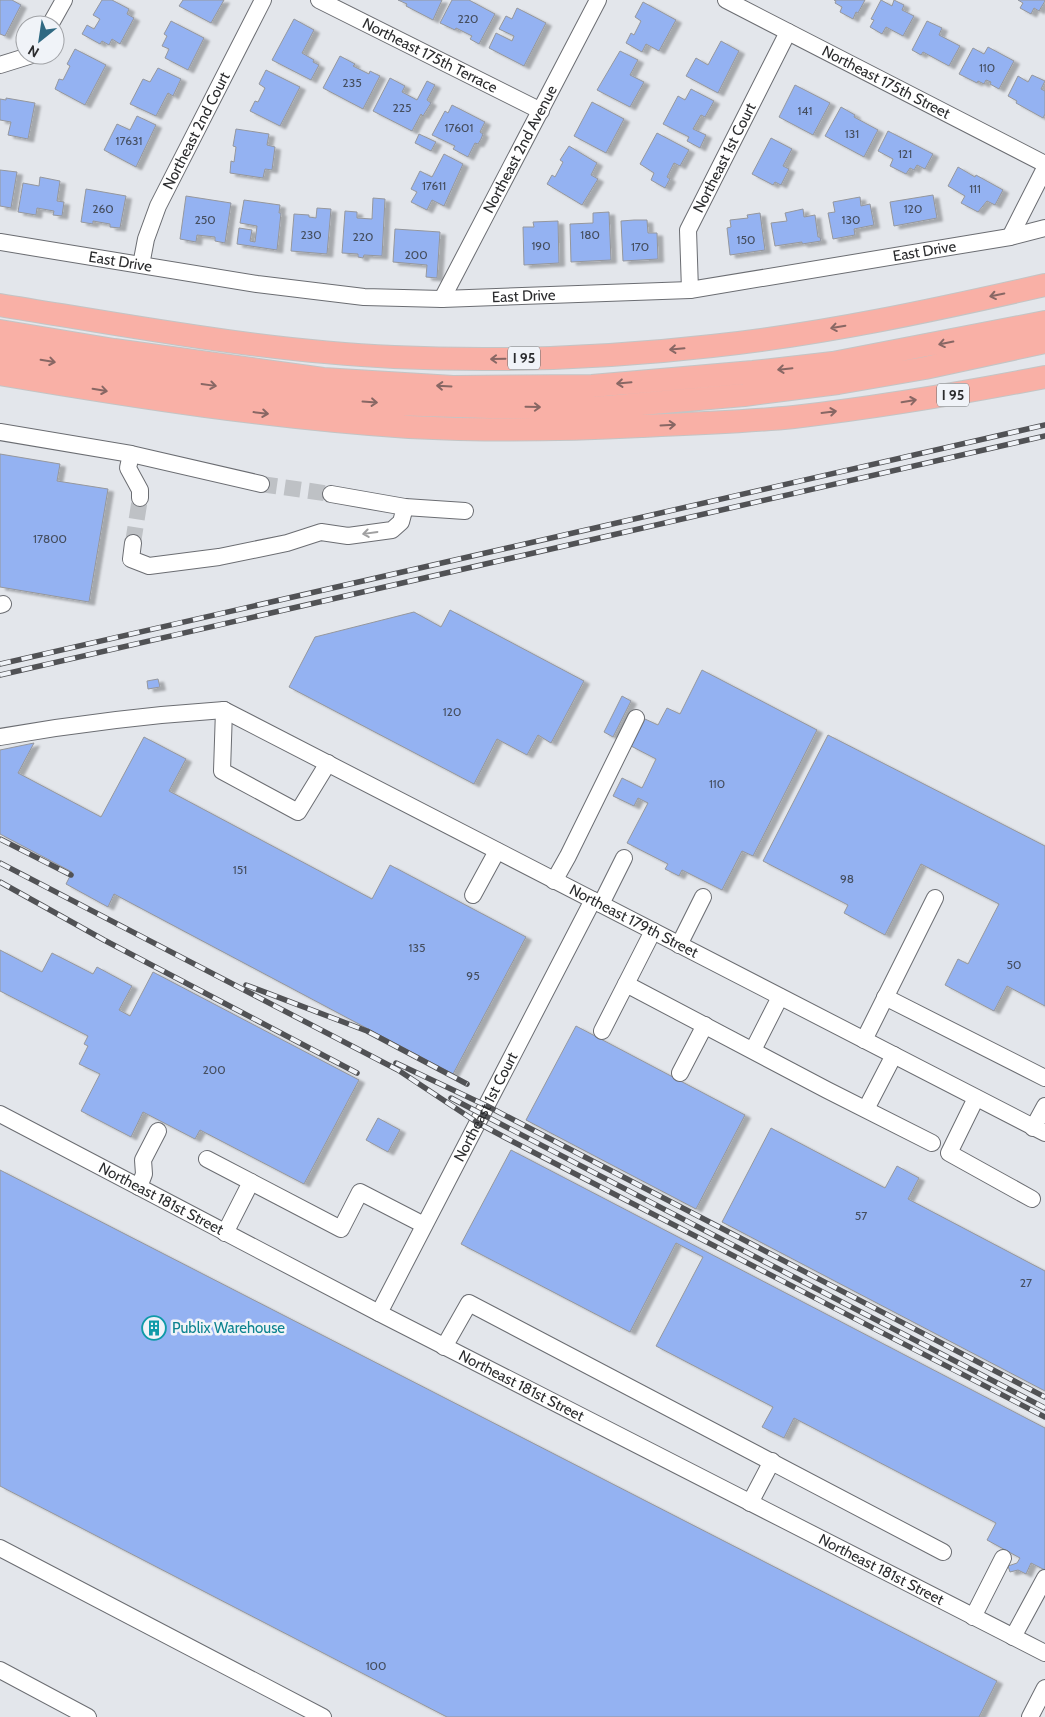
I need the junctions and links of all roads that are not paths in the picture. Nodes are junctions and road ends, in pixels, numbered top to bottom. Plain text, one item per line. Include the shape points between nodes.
1 (64, 0) edge
2 (263, 0) edge
3 (319, 0) edge
4 (598, 0) edge
5 (726, 0) edge
6 (56, 15) edge
7 (788, 32) junction
8 (15, 60) edge
9 (0, 65) edge
10 (541, 111) junction
11 (1044, 173) edge
12 (1045, 228) edge
13 (1010, 237) junction
14 (0, 242) edge
15 (141, 265) junction
16 (1045, 285) edge
17 (690, 290) junction
18 (442, 298) junction
19 (0, 305) edge
20 (1045, 322) edge
21 (0, 331) edge
22 (1045, 342) edge
23 (0, 353) edge
24 (0, 374) edge
25 (1045, 377) edge
26 (0, 432) edge
27 (131, 454) junction
28 (261, 484) tunnel mouth
29 (331, 494) tunnel mouth
30 (140, 498) tunnel mouth
31 (405, 507) junction
32 (465, 511) dead end
33 (133, 542) tunnel mouth
34 (224, 710) junction
35 (636, 718) dead end
36 (0, 737) edge
37 (328, 763) junction
38 (497, 851) junction
39 (624, 858) dead end
40 (554, 881) junction
41 (473, 895) dead end
42 (703, 897) dead end
43 (935, 898) dead end
44 (597, 902) junction
45 (653, 931) junction
46 (679, 945) junction
47 (626, 984) junction
48 (780, 997) junction
49 (885, 997) junction
50 (705, 1025) junction
51 (602, 1031) dead end
52 (864, 1040) junction
53 (753, 1050) junction
54 (894, 1055) junction
55 (680, 1073) dead end
56 (1045, 1078) edge
57 (976, 1098) junction
58 (1045, 1106) edge
59 (866, 1109) junction
60 (0, 1114) edge
61 (1039, 1130) edge
62 (158, 1131) dead end
63 (932, 1143) dead end
64 (207, 1160) dead end
65 (251, 1182) junction
66 (139, 1187) junction
67 (1032, 1199) dead end
68 (424, 1225) junction
69 (225, 1233) junction
70 (379, 1313) junction
71 (444, 1347) junction
72 (772, 1461) junction
73 (750, 1503) junction
74 (0, 1548) edge
75 (942, 1552) dead end
76 (1003, 1558) dead end
77 (1044, 1578) edge
78 (973, 1617) junction
79 (1013, 1637) junction
80 (1045, 1653) edge
81 (0, 1670) edge
82 (1045, 1688) edge
83 (88, 1717) edge
84 (323, 1717) edge
85 (1030, 1717) edge

1 - 6 street
2 - 15 street, Northeast 2nd Court via 158,206
3 - 10 street, Northeast 175th Terrace
4 - 10 street, Northeast 2nd Avenue
5 - 7 street, Northeast 175th Street
7 - 11 street, Northeast 175th Street
7 - 17 street, Northeast 1st Court via 688,230
8 - 9 street
10 - 18 street, Northeast 2nd Avenue
11 - 13 street
12 - 13 street, East Drive
13 - 17 street, East Drive
14 - 15 street, East Drive
15 - 18 street, East Drive via 364,297
16 -> 19 highway, I 95 via 836,328 712,346 597,356 495,359 393,357 318,351 228,341
17 - 18 street, East Drive
20 -> 21 highway via 833,363 572,386 453,387 323,379
23 -> 22 highway via 271,394 391,404 595,408 838,383
24 -> 25 highway, I 95 via 270,414 412,427 541,429 791,417 860,409
26 - 27 street
27 - 28 street
27 - 30 street via 128,468 140,490
29 - 31 street
31 - 32 street
31 -> 33 street via 401,522 392,530 348,536 321,532 287,543 219,557 148,566 132,560
34 - 36 street via 165,714
34 - 37 street, Northeast 179th Street
34 - 37 street via 222,771 298,812
35 - 40 street
37 - 38 street, Northeast 179th Street
38 - 40 street, Northeast 179th Street
38 - 41 street
39 - 44 street, Northeast 1st Court
40 - 44 street, Northeast 179th Street
42 - 46 street
43 - 49 street
44 - 45 street, Northeast 179th Street
44 - 68 street, Northeast 1st Court
45 - 46 street, Northeast 179th Street
45 - 47 street
46 - 48 street, Northeast 179th Street
47 - 50 street
47 - 51 street
48 - 52 street, Northeast 179th Street
48 - 53 street
49 - 52 street
49 - 56 street
50 - 53 street
50 - 55 street
52 - 54 street, Northeast 179th Street
53 - 59 street
54 - 57 street, Northeast 179th Street
54 - 59 street
57 - 61 street, Northeast 179th Street
57 - 67 street via 949,1154
58 - 61 street
59 - 63 street
60 - 66 street, Northeast 181st Street
62 - 66 street via 143,1160 144,1174
64 - 65 street
65 - 68 street via 342,1229 360,1192
65 - 69 street
66 - 69 street, Northeast 181st Street
68 - 70 street, Northeast 1st Court
69 - 70 street, Northeast 181st Street
70 - 71 street, Northeast 181st Street
71 - 72 street via 469,1303
71 - 73 street, Northeast 181st Street
72 - 73 street
72 - 75 street
73 - 78 street, Northeast 181st Street
74 - 84 street
76 - 78 street
77 - 79 street
78 - 79 street, Northeast 181st Street
79 - 80 street, Northeast 181st Street
81 - 83 street
82 - 85 street

